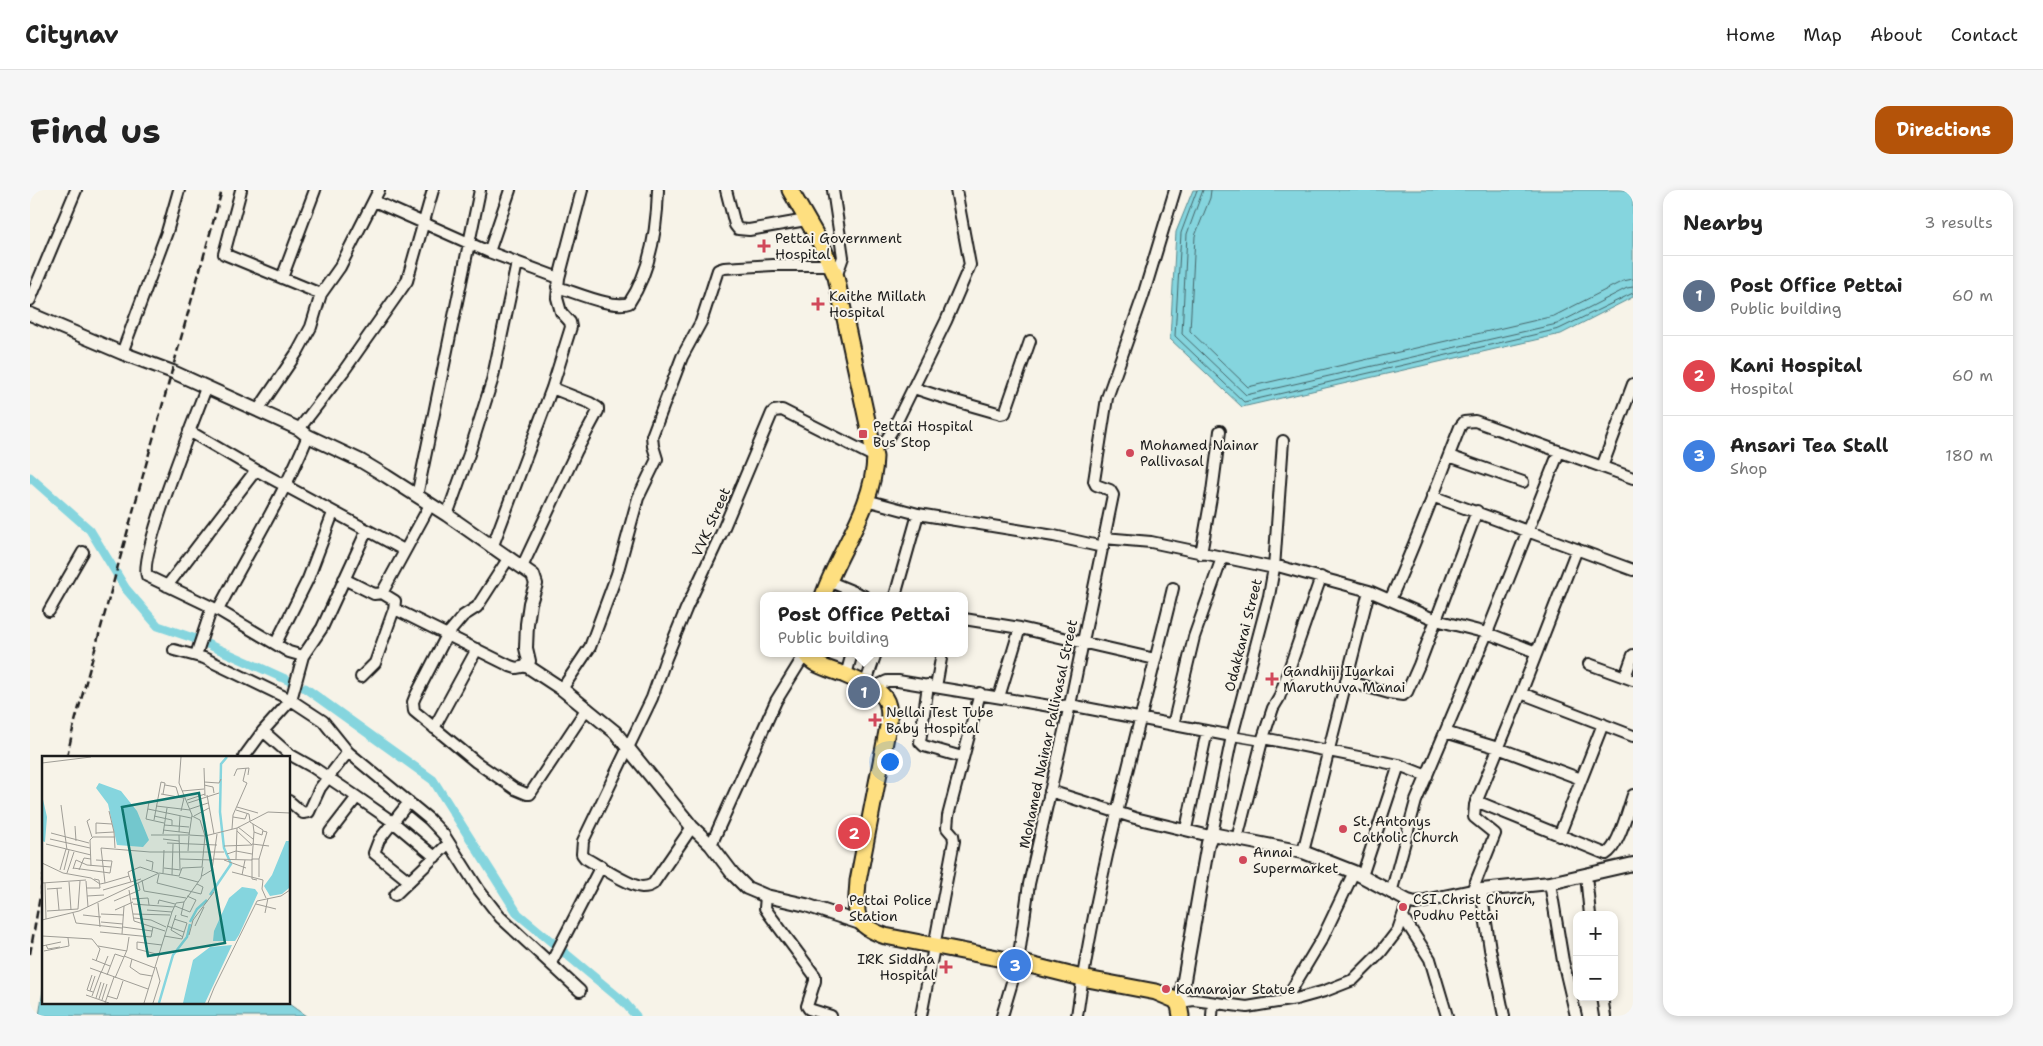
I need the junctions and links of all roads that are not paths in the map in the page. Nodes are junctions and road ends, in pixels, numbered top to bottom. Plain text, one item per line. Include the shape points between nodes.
1 (76, 190) edge
2 (179, 190) edge
3 (241, 190) edge
4 (316, 190) edge
5 (379, 190) edge
6 (433, 190) edge
7 (480, 190) edge
8 (510, 190) edge
9 (582, 190) edge
10 (658, 190) edge
11 (726, 190) edge
12 (790, 190) edge
13 (833, 190) edge
14 (956, 190) edge
15 (1176, 190) edge
16 (374, 201) junction
17 (806, 220) junction
18 (425, 224) junction
19 (469, 244) junction
20 (489, 252) junction
21 (516, 263) junction
22 (834, 271) junction
23 (282, 278) junction
24 (558, 283) junction
25 (321, 294) junction
26 (30, 300) edge
27 (30, 314) edge
28 (1030, 340) dead end
29 (122, 353) junction
30 (1633, 384) edge
31 (206, 388) junction
32 (552, 388) junction
33 (914, 388) junction
34 (258, 410) junction
35 (189, 431) junction
36 (1220, 431) dead end
37 (304, 433) junction
38 (1283, 441) dead end
39 (874, 452) junction
40 (1559, 452) junction
41 (1448, 456) junction
42 (1602, 467) junction
43 (256, 470) junction
44 (1633, 478) edge
45 (1523, 482) dead end
46 (286, 487) junction
47 (417, 496) junction
48 (1432, 496) junction
49 (866, 500) junction
50 (430, 505) junction
51 (1477, 512) junction
52 (333, 513) junction
53 (918, 514) junction
54 (447, 515) junction
55 (367, 530) junction
56 (1528, 530) junction
57 (1104, 543) junction
58 (492, 548) junction
59 (1577, 549) junction
60 (404, 550) junction
61 (83, 552) dead end
62 (1201, 554) junction
63 (1222, 558) junction
64 (508, 559) junction
65 (522, 567) junction
66 (1274, 567) junction
67 (1633, 570) edge
68 (1321, 577) junction
69 (344, 579) junction
70 (828, 581) junction
71 (167, 586) junction
72 (1173, 588) dead end
73 (1369, 591) junction
74 (824, 592) edge
75 (854, 592) edge
76 (896, 592) edge
77 (382, 593) junction
78 (1390, 600) junction
79 (215, 609) junction
80 (394, 610) junction
81 (49, 611) dead end
82 (968, 620) edge
83 (1436, 620) junction
84 (1020, 628) junction
85 (1487, 634) junction
86 (448, 635) junction
87 (1081, 642) junction
88 (276, 643) junction
89 (477, 649) junction
90 (174, 650) dead end
91 (196, 652) junction
92 (1536, 652) junction
93 (1633, 655) edge
94 (303, 656) junction
95 (803, 657) edge
96 (807, 657) edge
97 (851, 657) edge
98 (875, 657) edge
99 (941, 657) edge
100 (1155, 659) junction
101 (1589, 664) dead end
102 (527, 666) junction
103 (846, 675) junction
104 (361, 677) dead end
105 (1629, 679) edge
106 (1346, 681) junction
107 (932, 686) junction
108 (868, 687) junction
109 (562, 689) junction
110 (1521, 692) junction
111 (980, 693) junction
112 (999, 697) junction
113 (291, 700) junction
114 (1070, 705) junction
115 (586, 708) junction
116 (1141, 718) junction
117 (1173, 724) junction
118 (1603, 724) junction
119 (434, 728) junction
120 (263, 731) junction
121 (1207, 731) junction
122 (1445, 732) junction
123 (1232, 736) junction
124 (1633, 736) edge
125 (1262, 740) junction
126 (628, 748) junction
127 (1498, 748) junction
128 (1327, 751) junction
129 (348, 752) junction
130 (245, 756) edge
131 (962, 757) junction
132 (1399, 765) junction
133 (1427, 776) junction
134 (328, 777) junction
135 (1581, 779) junction
136 (1050, 791) junction
137 (357, 797) junction
138 (1476, 801) junction
139 (290, 802) edge
140 (409, 802) junction
141 (1632, 802) edge
142 (1116, 812) junction
143 (393, 822) junction
144 (692, 827) junction
145 (1186, 829) junction
146 (330, 832) dead end
147 (1211, 835) junction
148 (1559, 836) junction
149 (1237, 839) junction
150 (449, 842) junction
151 (711, 845) junction
152 (1303, 852) junction
153 (435, 857) junction
154 (1633, 864) edge
155 (601, 866) junction
156 (1358, 874) junction
157 (1586, 875) junction
158 (409, 881) junction
159 (1550, 883) junction
160 (1476, 890) junction
161 (1391, 893) junction
162 (395, 895) dead end
163 (766, 896) junction
164 (1408, 901) junction
165 (1590, 911) edge
166 (1403, 917) junction
167 (860, 923) junction
168 (934, 945) junction
169 (1018, 962) junction
170 (551, 963) junction
171 (1082, 978) junction
172 (580, 991) dead end
173 (1286, 999) junction
174 (1603, 1001) edge
175 (1213, 1004) junction
176 (1179, 1008) edge
177 (1247, 1011) edge
178 (812, 1013) edge
179 (831, 1016) edge
180 (921, 1016) edge
181 (1002, 1016) edge
182 (1076, 1016) edge
183 (1212, 1016) edge
184 (1447, 1016) edge
185 (1504, 1016) edge
186 (1576, 1016) edge
187 (1605, 1016) edge

1 - 26 street
2 - 29 street via 167,232
3 - 23 street via 224,254
4 - 23 street
5 - 16 street
6 - 18 street
7 - 19 street
8 - 20 street
9 - 24 street
10 - 24 street via 653,238 639,284 629,303 601,301
11 - 17 street via 738,229 750,230
12 - 17 main road
13 - 22 street via 842,257
14 - 33 street via 970,265
15 - 57 street, Mohamed Nainar Pallivasal Street via 1110,390 1102,427 1094,481 1113,495
16 - 18 street
16 - 25 street via 340,267
17 - 22 main road
18 - 19 street
18 - 37 street via 407,280
19 - 20 street
19 - 47 street
20 - 21 street
21 - 24 street
21 - 54 street via 492,381
22 - 39 main road
22 - 109 street via 773,265 718,270 701,322 682,357 655,427 652,439 657,459 638,498 617,574 590,647
23 - 25 street
24 - 32 street via 557,304 571,327
25 - 34 street via 311,327 298,351
27 - 29 street
28 - 33 street via 1005,413
29 - 31 street
30 - 42 street
31 - 34 street
31 - 35 street
32 - 58 street
32 - 65 street via 590,403 598,410
33 - 39 street via 888,438
34 - 37 street
35 - 43 street
35 - 71 street via 146,568 147,576
36 - 62 street
37 - 46 street
37 - 47 street via 361,461
38 - 66 street, Odakkarai Street
39 - 49 main road via 874,471
39 - 126 street, VVK Street via 782,410 772,413
40 - 41 street via 1469,421 1460,427
40 - 42 street
40 - 56 street
41 - 45 street
41 - 48 street
42 - 44 street
43 - 46 street
43 - 71 street
46 - 52 street
46 - 79 street
47 - 50 street
48 - 51 street
48 - 78 street
49 - 53 street
49 - 70 main road
50 - 54 street
50 - 60 street
51 - 56 street
51 - 83 street
52 - 55 street
52 - 88 street via 308,579
53 - 57 street
53 - 76 street
54 - 58 street
55 - 60 street
55 - 69 street
56 - 59 street
56 - 85 street
57 - 62 street via 1151,542
57 - 87 street, Mohamed Nainar Pallivasal Street
58 - 64 street
59 - 67 street
59 - 92 street
60 - 77 street
61 - 81 street
62 - 63 street
63 - 66 street
63 - 117 street via 1194,637
64 - 65 street
64 - 86 street via 477,607 463,616
65 - 102 street via 534,577 536,584 527,624
66 - 68 street
66 - 123 street, Odakkarai Street
68 - 73 street
68 - 125 street via 1280,698
69 - 77 street via 374,594
69 - 94 street via 322,628
70 - 74 main road
70 - 75 street
71 - 79 street
72 - 100 street
73 - 78 street
73 - 106 street
77 - 80 street via 395,601
78 - 83 street
79 - 88 street
79 - 91 street via 202,632
80 - 86 street
80 - 104 street via 375,663
82 - 84 street
83 - 85 street
83 - 106 street via 1404,695
84 - 87 street
84 - 112 street
85 - 92 street
85 - 122 street
86 - 89 street
86 - 119 street via 413,702 414,711
87 - 100 street
87 - 114 street, Mohamed Nainar Pallivasal Street
88 - 94 street
89 - 102 street via 516,668
89 - 119 street
90 - 91 street
91 - 113 street
92 - 110 street
93 - 105 street
94 - 113 street
95 - 151 street via 776,702
96 - 103 main road via 820,666
97 - 103 street
98 - 108 street
99 - 107 street
100 - 116 street
101 - 105 street
102 - 109 street
103 - 108 main road
106 - 128 street
107 - 108 street via 893,680
107 - 111 street
107 - 131 street via 920,742
108 - 167 main road via 885,697 890,721 858,881 856,907
109 - 115 street
110 - 118 street
110 - 127 street
111 - 112 street
111 - 131 street
112 - 114 street via 1056,707
113 - 120 street
113 - 129 street via 323,722
114 - 116 street
114 - 136 street, Mohamed Nainar Pallivasal Street
115 - 119 street via 530,794 515,789
115 - 126 street via 615,732
116 - 117 street
116 - 142 street
117 - 121 street
118 - 124 street
118 - 135 street
120 - 130 street
120 - 134 street via 288,754
121 - 123 street
121 - 145 street
122 - 127 street
122 - 133 street
123 - 125 street
123 - 147 street, Odakkarai Street
125 - 128 street
125 - 149 street
126 - 144 street
126 - 155 street via 581,847 585,858
127 - 135 street
127 - 138 street
128 - 132 street
128 - 152 street
129 - 134 street
129 - 140 street
131 - 168 street via 948,816 947,828 954,841
132 - 133 street
132 - 156 street
133 - 161 street via 1416,801
134 - 137 street
134 - 139 street via 306,813
135 - 148 street
136 - 142 street
136 - 169 street, Mohamed Nainar Pallivasal Street via 1030,884
137 - 143 street
137 - 146 street
138 - 148 street
138 - 160 street via 1474,817 1495,834
140 - 143 street
140 - 150 street via 430,819
141 - 148 street via 1615,844 1606,854
142 - 145 street
142 - 171 street
143 - 153 street
143 - 158 street via 374,853
144 - 151 street
144 - 155 street via 649,886 634,885
145 - 147 street
147 - 149 street
147 - 176 street
149 - 152 street
150 - 153 street
150 - 170 street via 500,917
151 - 163 street via 741,883
152 - 156 street
153 - 158 street
154 - 157 street
155 - 170 street
156 - 161 street
156 - 173 street
157 - 159 street
157 - 165 street
158 - 162 street
159 - 160 street
159 - 186 street
160 - 164 street via 1421,902
160 - 185 street
161 - 164 street
163 - 167 street
163 - 178 street via 765,908 815,976 807,1006
164 - 166 street
166 - 173 street via 1382,952 1353,980 1326,991
166 - 184 street via 1430,959
167 - 168 main road via 867,930 885,936
168 - 169 main road
168 - 180 street
169 - 171 main road
169 - 181 street, Mohamed Nainar Pallivasal Street
170 - 172 street
171 - 176 main road via 1156,992 1168,996
171 - 182 street
173 - 177 street
174 - 187 street
175 - 176 street via 1190,1000
175 - 177 street
175 - 183 street
178 - 179 street

